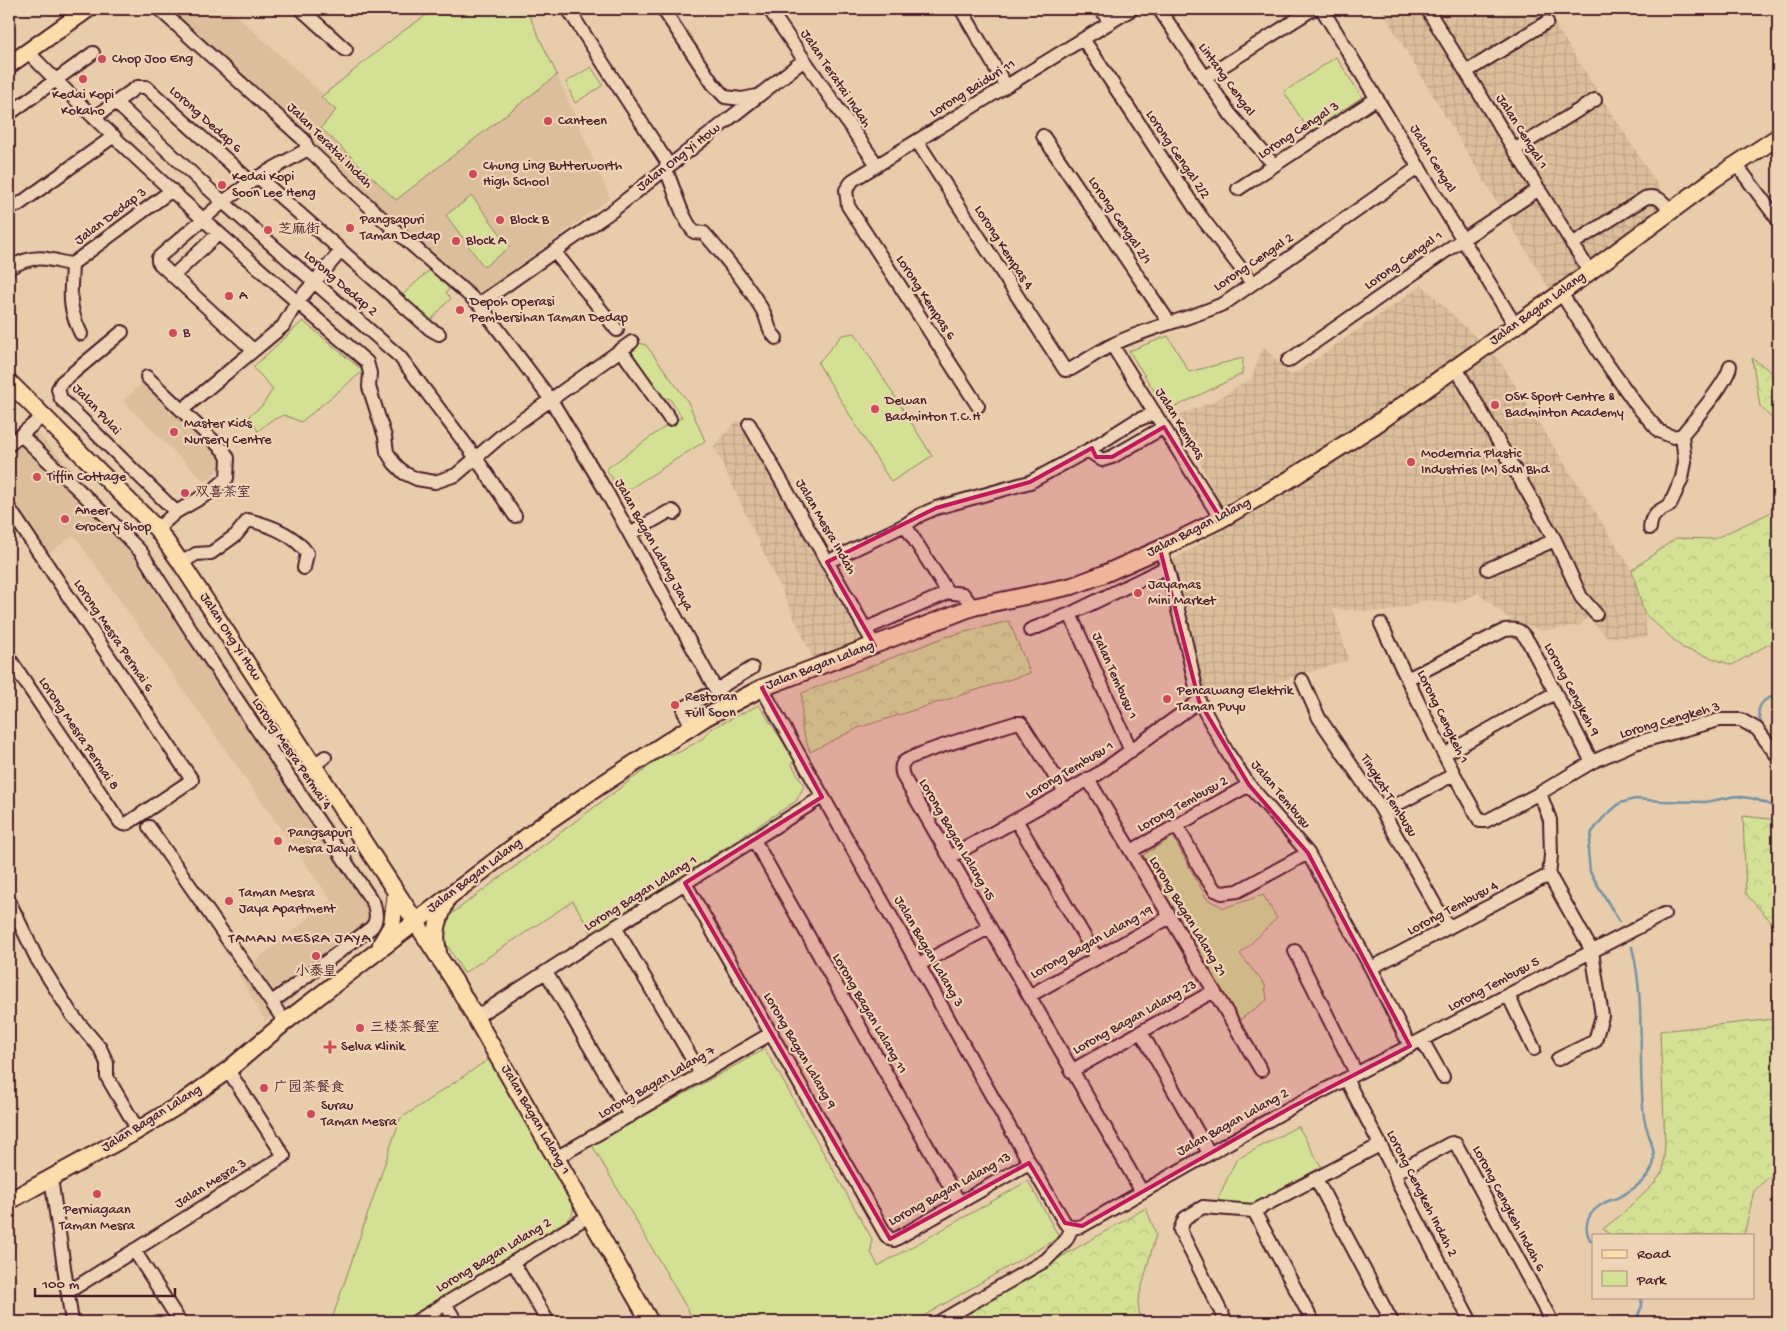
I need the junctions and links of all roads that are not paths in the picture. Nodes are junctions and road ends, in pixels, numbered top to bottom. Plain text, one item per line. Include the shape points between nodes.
1 (88, 9) edge
2 (159, 9) edge
3 (301, 9) edge
4 (568, 9) edge
5 (663, 9) edge
6 (769, 9) edge
7 (961, 9) edge
8 (1101, 9) edge
9 (1132, 9) edge
10 (1159, 9) edge
11 (1313, 9) edge
12 (1322, 9) edge
13 (1427, 9) edge
14 (1110, 22) junction
15 (1547, 22) dead end
16 (1083, 39) junction
17 (346, 50) dead end
18 (28, 52) junction
19 (93, 53) dead end
20 (804, 60) junction
21 (9, 66) edge
22 (1466, 72) junction
23 (1204, 78) junction
24 (56, 80) junction
25 (1006, 86) junction
26 (758, 95) junction
27 (1377, 98) junction
28 (1595, 100) dead end
29 (116, 103) junction
30 (9, 114) edge
31 (94, 118) junction
32 (114, 136) junction
33 (1044, 136) dead end
34 (1778, 136) edge
35 (917, 141) junction
36 (308, 149) junction
37 (1514, 150) junction
38 (1736, 164) junction
39 (877, 165) junction
40 (1274, 165) junction
41 (668, 167) junction
42 (1419, 168) junction
43 (254, 179) junction
44 (1238, 189) dead end
45 (1539, 189) junction
46 (172, 190) junction
47 (223, 202) junction
48 (18, 205) dead end
49 (848, 206) joint
50 (1672, 211) junction
51 (204, 219) junction
52 (1778, 220) edge
53 (218, 234) junction
54 (1463, 239) junction
55 (1572, 244) junction
56 (341, 251) junction
57 (554, 251) junction
58 (72, 264) junction
59 (9, 268) edge
60 (1590, 272) junction
61 (174, 276) junction
62 (314, 281) junction
63 (1252, 283) junction
64 (1561, 293) junction
65 (297, 302) junction
66 (479, 304) junction
67 (1169, 322) junction
68 (1516, 325) junction
69 (617, 330) dead end
70 (122, 332) dead end
71 (81, 334) dead end
72 (439, 334) dead end
73 (776, 338) dead end
74 (632, 342) dead end
75 (1112, 345) junction
76 (253, 350) junction
77 (621, 350) junction
78 (1288, 361) dead end
79 (1730, 366) dead end
80 (1456, 368) junction
81 (1065, 370) joint
82 (147, 377) dead end
83 (9, 382) edge
84 (551, 400) junction
85 (978, 406) dead end
86 (182, 410) junction
87 (1155, 414) junction
88 (43, 416) junction
89 (670, 419) dead end
90 (748, 424) dead end
91 (1164, 428) junction
92 (21, 435) junction
93 (1682, 435) junction
94 (9, 445) edge
95 (1092, 448) junction
96 (476, 458) junction
97 (9, 508) edge
98 (176, 512) junction
99 (675, 513) dead end
100 (515, 516) dead end
101 (1221, 519) junction
102 (905, 525) junction
103 (157, 528) junction
104 (1650, 528) dead end
105 (630, 534) junction
106 (1555, 540) junction
107 (1160, 550) junction
108 (828, 562) junction
109 (182, 564) junction
110 (1167, 567) junction
111 (304, 568) dead end
112 (1488, 569) dead end
113 (945, 592) junction
114 (973, 607) junction
115 (1070, 614) junction
116 (1596, 614) dead end
117 (1381, 624) dead end
118 (865, 629) junction
119 (1030, 630) dead end
120 (875, 646) junction
121 (9, 658) edge
122 (752, 668) dead end
123 (741, 676) junction
124 (1407, 679) junction
125 (1302, 680) dead end
126 (756, 690) junction
127 (1555, 693) junction
128 (706, 695) junction
129 (1199, 700) junction
130 (725, 706) junction
131 (699, 722) junction
132 (290, 729) junction
133 (267, 744) junction
134 (1452, 750) dead end
135 (1131, 751) junction
136 (1778, 757) edge
137 (1592, 762) junction
138 (1453, 775) junction
139 (1088, 779) junction
140 (1249, 785) junction
141 (1065, 792) junction
142 (1540, 793) junction
143 (822, 796) junction
144 (1383, 812) junction
145 (1016, 820) junction
146 (1480, 821) joint
147 (124, 824) joint
148 (1177, 826) junction
149 (149, 827) dead end
150 (754, 840) junction
151 (1131, 851) junction
152 (1308, 853) junction
153 (950, 857) junction
154 (1549, 878) junction
155 (685, 883) junction
156 (396, 892) junction
157 (448, 897) junction
158 (9, 900) edge
159 (1664, 914) dead end
160 (1170, 917) junction
161 (416, 921) junction
162 (615, 926) junction
163 (989, 928) junction
164 (1448, 928) junction
165 (1294, 951) dead end
166 (1592, 951) junction
167 (370, 957) junction
168 (1097, 958) junction
169 (440, 959) junction
170 (918, 965) junction
171 (1371, 968) junction
172 (546, 972) junction
173 (1214, 991) junction
174 (1508, 995) junction
175 (1029, 996) junction
176 (272, 1002) junction
177 (476, 1017) junction
178 (285, 1022) junction
179 (1141, 1032) junction
180 (772, 1033) junction
181 (1422, 1040) junction
182 (1410, 1046) junction
183 (1534, 1049) dead end
184 (1558, 1059) dead end
185 (228, 1070) junction
186 (1261, 1070) dead end
187 (1072, 1071) junction
188 (701, 1074) junction
189 (1351, 1076) junction
190 (1443, 1077) dead end
191 (630, 1116) junction
192 (138, 1130) junction
193 (1380, 1145) junction
194 (1209, 1153) junction
195 (556, 1158) junction
196 (1029, 1163) junction
197 (1396, 1173) junction
198 (50, 1178) junction
199 (1316, 1179) junction
200 (1142, 1192) junction
201 (9, 1201) edge
202 (959, 1202) junction
203 (1254, 1211) junction
204 (589, 1216) junction
205 (1072, 1228) junction
206 (886, 1235) joint
207 (134, 1250) junction
208 (513, 1262) junction
209 (68, 1292) junction
210 (445, 1303) junction
211 (72, 1322) edge
212 (180, 1322) edge
213 (415, 1322) edge
214 (456, 1322) edge
215 (548, 1322) edge
216 (650, 1322) edge
217 (939, 1322) edge
218 (1226, 1322) edge
219 (1313, 1322) edge
220 (1392, 1322) edge
221 (1471, 1322) edge
222 (1552, 1322) edge

1 - 18 main road
2 - 36 street, Jalan Teratai Indah via 304,140
3 - 17 street
4 - 41 street
5 - 26 street via 713,84 726,97 742,99
6 - 20 street, Jalan Teratai Indah
7 - 25 street
8 - 14 street
9 - 14 street, Lorong Baiduri 11
10 - 23 street, Lintang Cengal
11 - 23 street
12 - 27 street, Jalan Cengal
13 - 22 street, Jalan Cengal 1
14 - 16 street, Lorong Baiduri 11
15 - 22 street
16 - 25 street, Lorong Baiduri 11
16 - 63 street, Lorong Cengal 2/2 via 1199,214
18 - 21 main road
18 - 24 street
19 - 24 street
20 - 26 street, Jalan Ong Yi How
20 - 39 street, Jalan Teratai Indah
22 - 37 street, Jalan Cengal 1
23 - 40 street, Lintang Cengal
24 - 30 street
24 - 31 street
25 - 35 street, Lorong Baiduri 11
26 - 41 street, Jalan Ong Yi How
27 - 40 street, Lorong Cengal 3
27 - 42 street, Jalan Cengal
28 - 37 street
29 - 31 street
29 - 43 street, Lorong Dedap 6 via 137,87 146,88
29 - 47 street, Lorong Dedap 2
31 - 32 street
32 - 46 street
32 - 48 street
33 - 67 street, Lorong Cengal 2/1
34 - 38 main road, Jalan Bagan Lalang
35 - 39 street, Lorong Baiduri 11
35 - 81 street, Lorong Kempas 4
36 - 43 street
36 - 66 street, Jalan Teratai Indah
37 - 45 street, Jalan Cengal 1
38 - 50 main road, Jalan Bagan Lalang
38 - 52 street
39 - 49 street, Lorong Baiduri 11 via 853,180 846,190
40 - 44 street, Lorong Cengal 3
41 - 57 street, Jalan Ong Yi How
41 - 73 street via 687,223 694,232 704,233 714,244 764,313 769,331
42 - 54 street, Jalan Cengal
42 - 63 street, Lorong Cengal 2
43 - 47 street
43 - 56 street, Lorong Dedap 6
45 - 54 street, Lorong Cengal 1
45 - 55 street, Jalan Cengal 1
46 - 51 street
46 - 58 street, Jalan Dedap 3
47 - 51 street
47 - 62 street, Lorong Dedap 2
49 - 85 street, Lorong Kempas 6
50 - 55 street via 1657,197 1645,198
50 - 60 main road, Jalan Bagan Lalang
51 - 53 street
51 - 61 street via 158,258
53 - 61 street
53 - 65 street
54 - 68 street, Jalan Cengal
54 - 78 street, Lorong Cengal 1
55 - 60 street, Jalan Cengal 1
56 - 62 street
56 - 72 street, Lorong Dedap 6
57 - 66 street, Jalan Ong Yi How
57 - 69 street
58 - 59 street, Jalan Dedap 3 via 38,258
58 - 71 street via 70,303
60 - 64 main road, Jalan Bagan Lalang
61 - 76 street
62 - 65 street
62 - 96 street, Lorong Dedap 2 via 400,357
63 - 67 street, Lorong Cengal 2 via 1225,303
64 - 68 main road, Jalan Bagan Lalang
64 - 93 street via 1638,407 1659,431 1673,437
65 - 76 street via 283,326
65 - 96 street via 367,362 369,387 387,452 404,473 435,482 456,475
66 - 84 street, Jalan Teratai Indah
67 - 75 street, Lorong Cengal 2
68 - 80 main road, Jalan Bagan Lalang
70 - 98 street, Jalan Pulai via 62,382 58,389 61,399
74 - 77 street
75 - 81 street, Lorong Cengal 2
75 - 87 street, Jalan Kempas
76 - 86 street
77 - 84 street
77 - 89 street
79 - 93 street via 1722,384
80 - 101 main road, Jalan Bagan Lalang via 1348,442
80 - 106 street
82 - 86 street
83 - 88 main road, Jalan Ong Yi How
84 - 96 street via 508,430
84 - 105 street, Jalan Bagan Lalang Jaya
86 - 98 street via 224,451 228,458 227,478 211,492
87 - 91 street, Jalan Kempas
87 - 95 street via 1135,421
88 - 92 street
88 - 103 main road, Jalan Ong Yi How
90 - 108 street, Jalan Mesra Indah
91 - 95 street via 1102,460 1092,453
91 - 101 street, Jalan Kempas
92 - 94 street
92 - 133 street, Lorong Mesra Permai 4 via 141,552
93 - 104 street via 1686,462 1682,478 1670,506 1659,510 1650,519
95 - 102 street via 1030,482 936,508
96 - 100 street, Lorong Dedap 2
97 - 147 street, Lorong Mesra Permai 6 via 192,780
98 - 103 street
99 - 105 street via 668,512
101 - 107 main road, Jalan Bagan Lalang
102 - 108 street
102 - 113 street
103 - 109 main road, Jalan Ong Yi How
105 - 128 street, Jalan Bagan Lalang Jaya
106 - 112 street
106 - 116 street via 1581,596
107 - 110 street, Jalan Tembusu
107 - 114 main road, Jalan Bagan Lalang via 1072,586
108 - 118 street, Jalan Mesra Indah
109 - 111 street via 196,554 212,553 236,535 248,520 263,523 301,544 307,553
109 - 132 main road, Jalan Ong Yi How
110 - 115 street, Jalan Bagan Lalang
110 - 129 street, Jalan Tembusu
113 - 114 street via 963,594
113 - 118 street
114 - 120 main road, Jalan Bagan Lalang
115 - 119 street, Jalan Bagan Lalang
115 - 135 street, Jalan Tembusu 1
117 - 124 street, Lorong Cengkeh 1
118 - 120 street, Jalan Mesra Indah
120 - 126 main road, Jalan Bagan Lalang
121 - 147 street, Lorong Mesra Permai 8
122 - 123 street
123 - 126 street, Jalan Bagan Lalang 3
123 - 128 street
124 - 127 street, Lorong Cengkeh 9 via 1505,630 1516,630 1522,632
124 - 138 street, Lorong Cengkeh 1
125 - 144 street, Tingkat Tembusu via 1319,718
126 - 130 main road, Jalan Bagan Lalang
126 - 143 street, Jalan Bagan Lalang 3
127 - 134 street
127 - 137 street, Lorong Cengkeh 9
128 - 130 street, Jalan Bagan Lalang Jaya
128 - 131 street
129 - 135 street, Lorong Tembusu 1
129 - 140 street, Jalan Tembusu
130 - 131 main road, Jalan Bagan Lalang
131 - 157 main road, Jalan Bagan Lalang via 541,826
132 - 133 street
132 - 156 main road, Jalan Ong Yi How via 319,761
133 - 176 street, Lorong Mesra Permai 4 via 374,904 376,913 376,924
135 - 139 street, Lorong Tembusu 1
136 - 137 street, Lorong Cengkeh 3 via 1757,729 1741,720 1719,720 1635,743
137 - 142 street, Lorong Cengkeh 3
138 - 144 street
138 - 146 street, Lorong Cengkeh 1
139 - 141 street, Lorong Tembusu 1
139 - 151 street, Lorong Bagan Lalang 21
140 - 148 street, Lorong Tembusu 2
140 - 152 street, Jalan Tembusu
141 - 145 street, Lorong Tembusu 1
141 - 153 street, Lorong Bagan Lalang 15 via 1021,723 907,759 901,772
142 - 146 street, Lorong Cengkeh 3 via 1486,821
142 - 154 street via 1550,820
143 - 150 street, Lorong Bagan Lalang 1
143 - 170 street, Jalan Bagan Lalang 3
144 - 164 street, Tingkat Tembusu
145 - 153 street, Lorong Tembusu 1
145 - 168 street
148 - 151 street, Lorong Tembusu 2
148 - 152 street via 1204,875 1215,890 1222,893 1238,891
149 - 176 street
150 - 155 street, Lorong Bagan Lalang 1
150 - 202 street, Lorong Bagan Lalang 11
151 - 160 street, Lorong Bagan Lalang 21
152 - 171 street, Jalan Tembusu
153 - 163 street, Lorong Bagan Lalang 15
154 - 164 street, Lorong Tembusu 4 via 1543,878
154 - 166 street
155 - 162 street, Lorong Bagan Lalang 1
155 - 180 street, Lorong Bagan Lalang 9
156 - 161 main road, Jalan Ong Yi How
156 - 167 main road via 392,924
157 - 161 main road, Jalan Bagan Lalang
157 - 169 main road via 435,933
158 - 192 street via 37,959 72,1015 100,1048 107,1063 107,1077
159 - 166 street, Lorong Tembusu 5
160 - 168 street, Lorong Bagan Lalang 19
160 - 173 street, Lorong Bagan Lalang 21
161 - 167 main road, Jalan Bagan Lalang
161 - 169 main road, Jalan Bagan Lalang 1
162 - 172 street, Lorong Bagan Lalang 1
162 - 188 street
163 - 170 street
163 - 175 street, Lorong Bagan Lalang 15
164 - 171 street, Lorong Tembusu 4
165 - 189 street, Lorong Cengkeh Indah 2
166 - 174 street, Lorong Tembusu 5
166 - 184 street via 1602,1016 1595,1041
167 - 178 main road, Jalan Bagan Lalang
168 - 175 street, Lorong Bagan Lalang 19
169 - 177 main road, Jalan Bagan Lalang 1
170 - 196 street, Jalan Bagan Lalang 3
171 - 182 street, Jalan Tembusu
172 - 177 street, Lorong Bagan Lalang 1
172 - 191 street
173 - 179 street, Lorong Bagan Lalang 23
173 - 186 street, Lorong Bagan Lalang 21
174 - 181 street, Lorong Tembusu 5
174 - 183 street
175 - 187 street, Lorong Bagan Lalang 15
176 - 178 street
177 - 195 main road, Jalan Bagan Lalang 1
178 - 185 main road, Jalan Bagan Lalang
179 - 187 street, Lorong Bagan Lalang 23
179 - 194 street
180 - 188 street, Lorong Bagan Lalang 7
180 - 206 street, Lorong Bagan Lalang 9
181 - 182 street, Lorong Tembusu 5
181 - 190 street
182 - 189 street, Jalan Bagan Lalang 2
185 - 192 main road, Jalan Bagan Lalang
185 - 207 street, Jalan Mesra 3 via 284,1156
187 - 200 street, Lorong Bagan Lalang 15
188 - 191 street, Lorong Bagan Lalang 7
189 - 193 street, Lorong Cengkeh Indah 2
189 - 194 street, Jalan Bagan Lalang 2
191 - 195 street, Lorong Bagan Lalang 7
192 - 198 main road, Jalan Bagan Lalang
193 - 197 street, Lorong Cengkeh Indah 2
193 - 199 street
194 - 200 street, Jalan Bagan Lalang 2
195 - 204 main road, Jalan Bagan Lalang 1
196 - 202 street, Lorong Bagan Lalang 13
196 - 205 street, Jalan Bagan Lalang 3 via 1065,1224
197 - 221 street, Lorong Cengkeh Indah 2 via 1398,1183
197 - 222 street, Lorong Cengkeh Indah 6 via 1449,1144 1456,1144
198 - 201 main road, Jalan Bagan Lalang
198 - 209 street
199 - 203 street
199 - 220 street
200 - 205 street, Jalan Bagan Lalang 2 via 1082,1226
202 - 206 street, Lorong Bagan Lalang 13 via 894,1240
203 - 218 street via 1203,1207 1185,1218 1180,1230
203 - 219 street
204 - 208 street, Lorong Bagan Lalang 2
204 - 216 main road, Jalan Bagan Lalang 1
205 - 217 street via 1066,1240 1046,1260
207 - 209 street, Jalan Mesra 3
207 - 212 street
208 - 210 street, Lorong Bagan Lalang 2
208 - 215 street
209 - 211 street
210 - 213 street, Lorong Bagan Lalang 2
210 - 214 street

